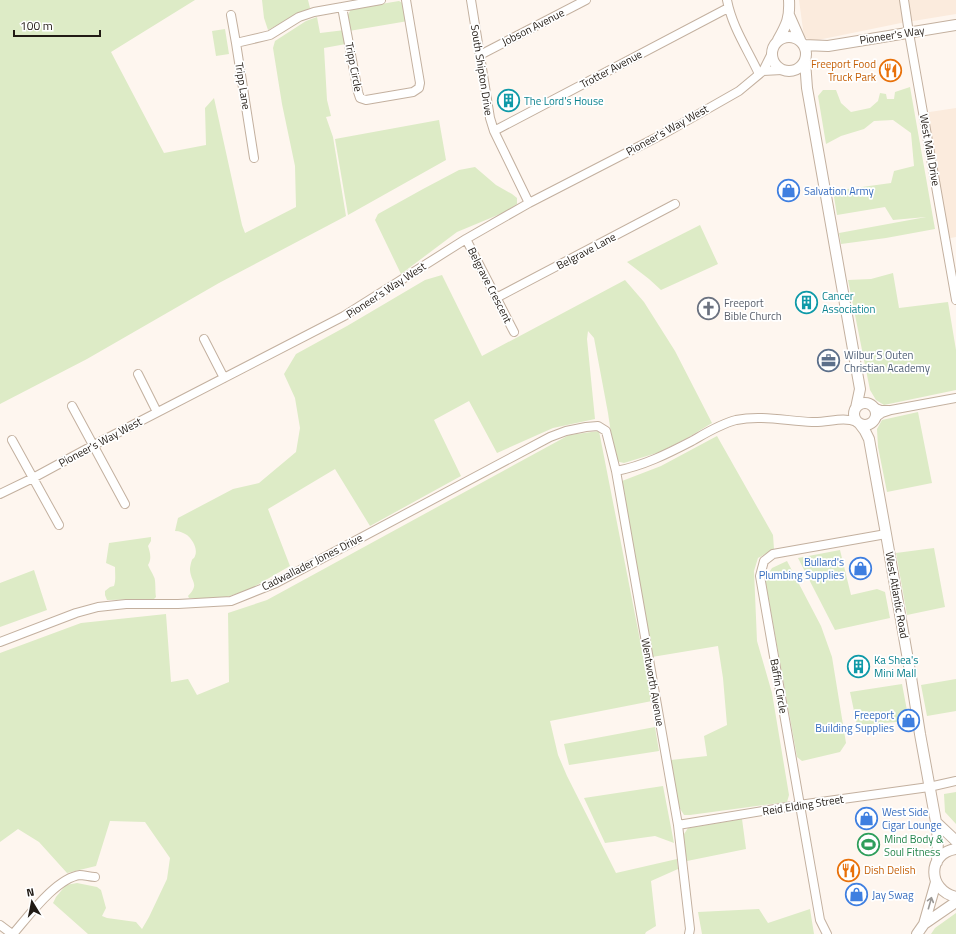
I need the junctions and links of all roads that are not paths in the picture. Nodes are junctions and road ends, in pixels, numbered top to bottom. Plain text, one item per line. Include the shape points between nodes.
1 (381, 0) edge
2 (406, 0) edge
3 (471, 0) edge
4 (586, 0) edge
5 (789, 0) edge
6 (904, 0) edge
7 (728, 4) edge
8 (342, 6) junction
9 (230, 14) dead end
10 (789, 14) junction
11 (956, 24) edge
12 (909, 33) junction
13 (778, 40) junction
14 (802, 42) junction
15 (236, 43) junction
16 (828, 46) junction
17 (480, 55) junction
18 (771, 55) junction
19 (805, 59) junction
20 (785, 70) junction
21 (761, 72) junction
22 (807, 88) junction
23 (494, 131) junction
24 (254, 158) dead end
25 (529, 203) junction
26 (675, 204) dead end
27 (466, 239) junction
28 (496, 298) junction
29 (956, 300) edge
30 (514, 332) dead end
31 (204, 339) dead end
32 (138, 374) dead end
33 (224, 378) junction
34 (860, 389) junction
35 (956, 398) edge
36 (72, 406) dead end
37 (872, 406) junction
38 (856, 409) junction
39 (891, 410) junction
40 (157, 412) junction
41 (840, 419) junction
42 (874, 419) junction
43 (858, 422) junction
44 (606, 431) joint
45 (869, 439) junction
46 (12, 440) dead end
47 (94, 445) junction
48 (616, 471) junction
49 (33, 478) junction
50 (0, 494) edge
51 (125, 504) dead end
52 (59, 525) dead end
53 (886, 534) junction
54 (0, 642) edge
55 (956, 781) edge
56 (930, 787) junction
57 (800, 805) junction
58 (936, 822) junction
59 (678, 825) junction
60 (956, 840) edge
61 (956, 849) edge
62 (937, 862) junction
63 (95, 877) dead end
64 (936, 882) junction
65 (956, 897) edge
66 (956, 902) edge
67 (0, 924) edge
68 (924, 924) junction
69 (13, 934) edge
70 (689, 934) edge
71 (827, 934) edge
72 (917, 934) edge

1 - 8 street
2 - 8 street, Tripp Circle via 419,88 413,92 366,100 360,98 358,92
3 - 17 street, South Shipton Drive
4 - 17 street, Jobson Avenue
5 - 10 main road
6 - 12 street, West Mall Drive
7 - 21 street via 736,28
7 - 23 street, Trotter Avenue
8 - 15 street via 299,17 270,35
9 - 15 street, Tripp Lane
10 - 13 main road
10 - 14 main road
11 - 12 main road, Pioneer's Way
12 - 16 main road, Pioneer's Way
12 - 29 street, West Mall Drive
13 - 14 main road via 789,36
13 - 18 main road
14 - 16 main road, Pioneer's Way
14 - 19 main road via 806,51
15 - 24 street, Tripp Lane
16 - 19 main road, Pioneer's Way
17 - 23 street, South Shipton Drive
18 - 20 main road via 777,66
18 - 21 street, Pioneer's Way West
19 - 20 main road via 795,70
19 - 22 main road, West Atlantic Road
20 - 21 street
20 - 22 main road via 796,74
21 - 25 street, Pioneer's Way West via 739,91 667,132
22 - 34 main road, West Atlantic Road
23 - 25 street, South Shipton Drive
25 - 27 street, Pioneer's Way West
26 - 28 street, Belgrave Lane
27 - 28 street, Belgrave Crescent
27 - 33 street, Pioneer's Way West via 344,316
28 - 30 street, Belgrave Crescent
31 - 33 street
32 - 40 street
33 - 40 street, Pioneer's Way West
34 - 37 main road, West Atlantic Road
34 - 38 main road, West Atlantic Road
35 - 39 street
36 - 47 street
37 - 38 main road via 862,404
37 - 39 street via 881,410
37 - 42 main road, West Atlantic Road via 875,411
38 - 41 street
38 - 43 main road, West Atlantic Road via 854,416
39 - 42 street
40 - 47 street, Pioneer's Way West
41 - 43 street
41 - 48 street via 814,423 749,418 736,420 664,456 630,469
42 - 43 main road via 869,424
42 - 45 main road, West Atlantic Road
43 - 45 main road, West Atlantic Road
44 - 48 street, Wentworth Avenue
44 - 54 street, Cadwallader Jones Drive via 598,426 586,427 566,431 550,438 276,583 231,601 98,607
45 - 53 main road, West Atlantic Road
46 - 49 street
47 - 49 street, Pioneer's Way West
47 - 51 street
48 - 59 street, Wentworth Avenue
49 - 50 street, Pioneer's Way West
49 - 52 street
53 - 56 main road, West Atlantic Road
53 - 57 street, Baffin Circle via 781,552 764,561 760,576
55 - 56 street, Reid Elding Street
56 - 57 street, Reid Elding Street
56 - 58 main road, West Atlantic Road
57 - 59 street, Reid Elding Street
57 - 71 street, Baffin Circle via 820,920
58 - 60 main road
58 - 62 main road, West Atlantic Road
59 - 70 street, Wentworth Avenue
61 - 62 main road via 946,852
62 - 64 main road, West Atlantic Road via 934,872
63 - 69 street via 80,875 67,879 51,891
64 - 65 main road via 940,889
68 -> 64 main road
66 - 68 main road
67 - 69 street
68 - 72 main road

